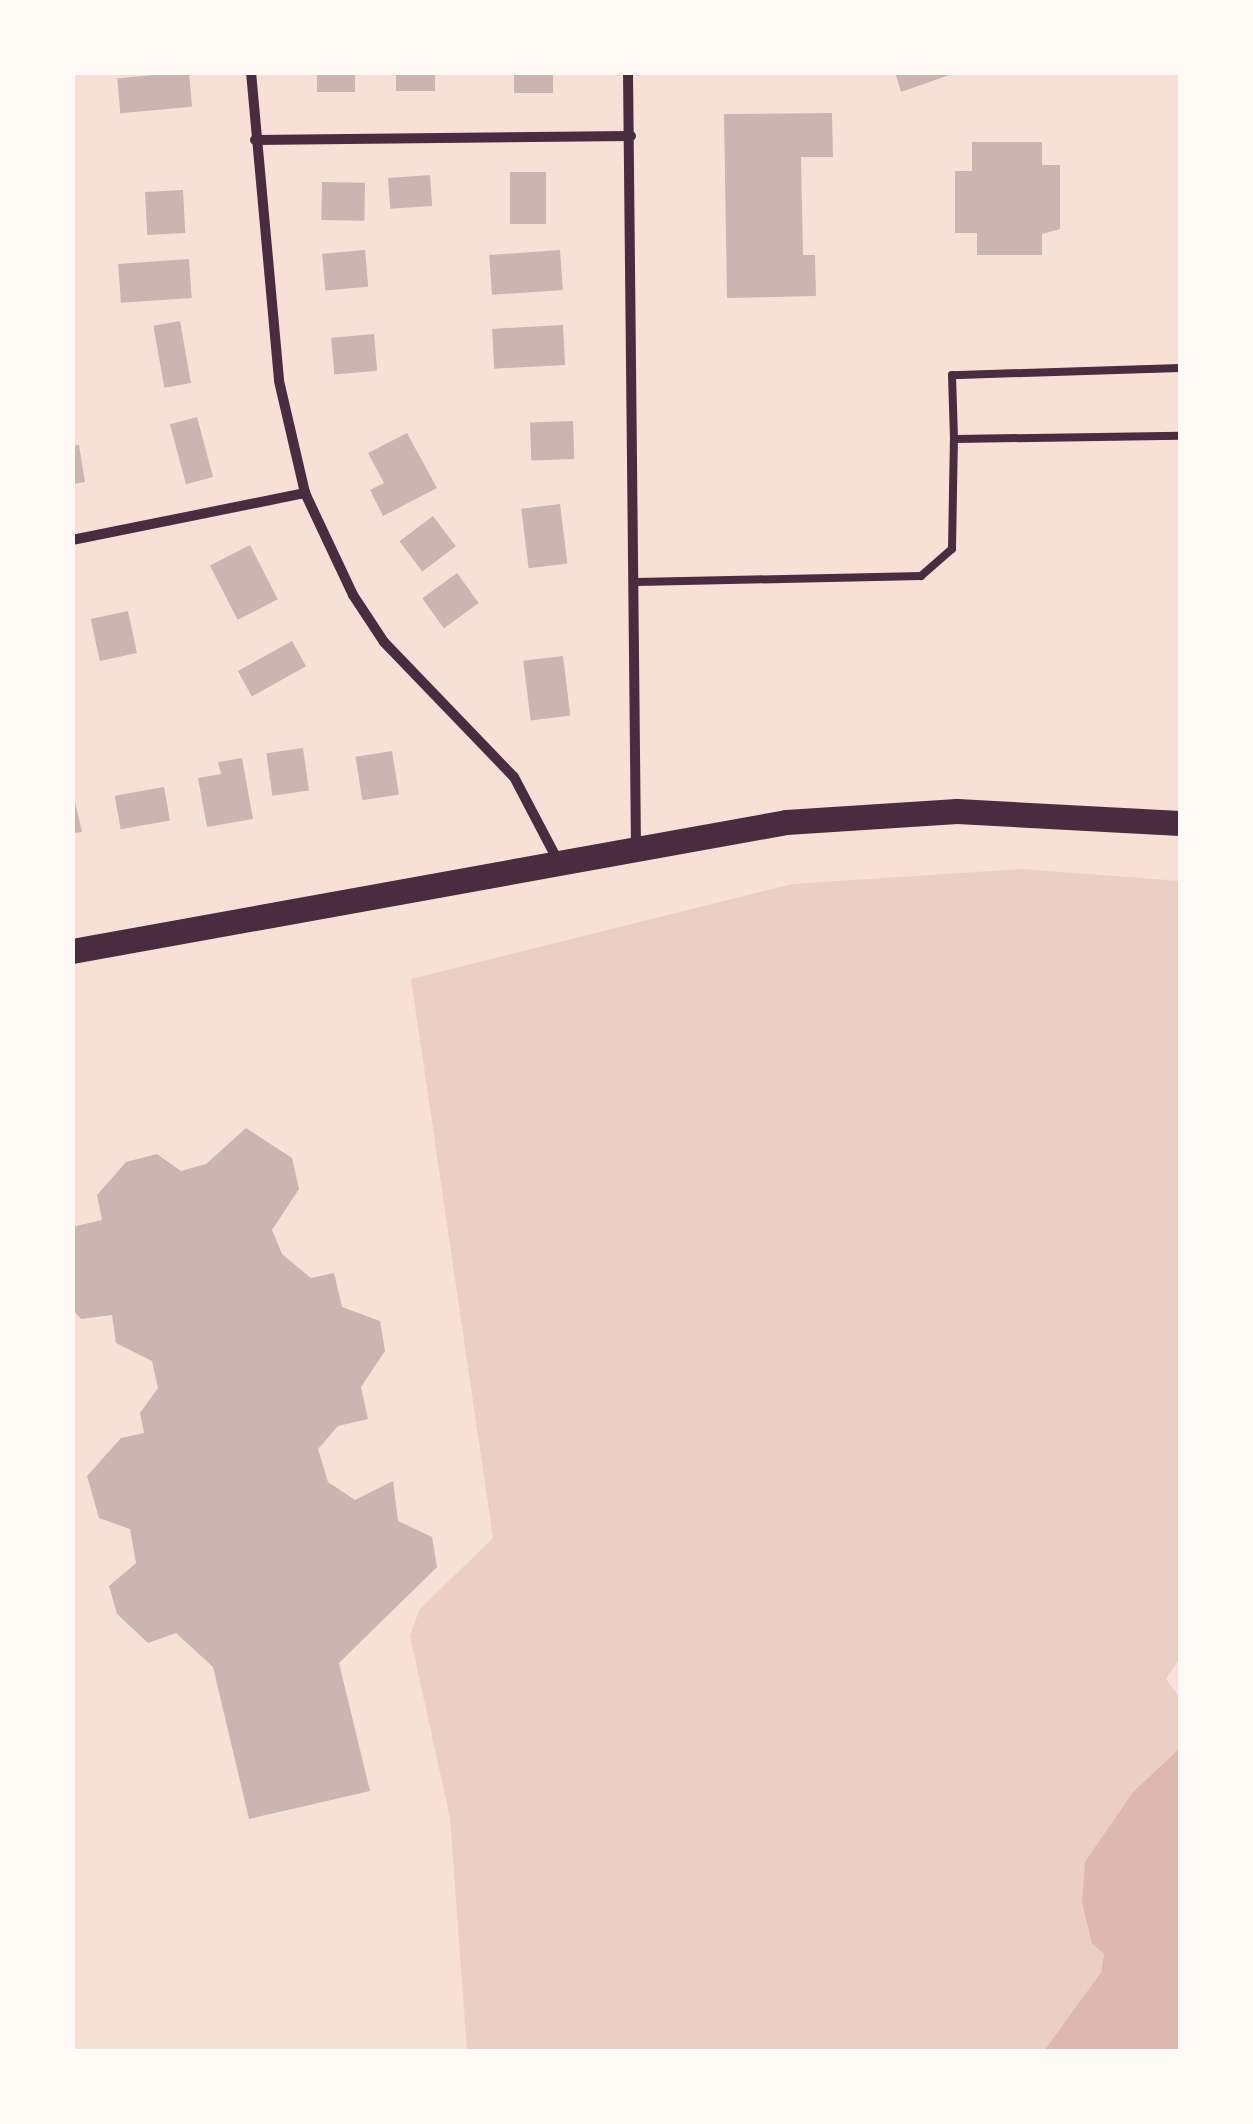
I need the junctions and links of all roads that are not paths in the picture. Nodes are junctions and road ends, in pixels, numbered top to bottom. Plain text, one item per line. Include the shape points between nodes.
1 (251, 72) edge
2 (628, 72) edge
3 (631, 136) junction
4 (255, 140) junction
5 (1180, 368) edge
6 (1180, 436) edge
7 (954, 440) junction
8 (305, 493) junction
9 (72, 540) edge
10 (637, 582) junction
11 (1180, 822) edge
12 (636, 844) junction
13 (557, 859) junction
14 (72, 951) edge

1 - 4 street
2 - 3 street
3 - 4 street
3 - 10 street
4 - 8 street via 279,381
5 - 7 lane via 952,375
6 - 7 lane
7 - 10 lane via 952,549 921,576
8 - 9 street
8 - 13 street via 336,563 384,642 514,778
10 - 12 street
11 - 12 main road via 924,812 786,822
12 - 13 main road
13 - 14 main road

